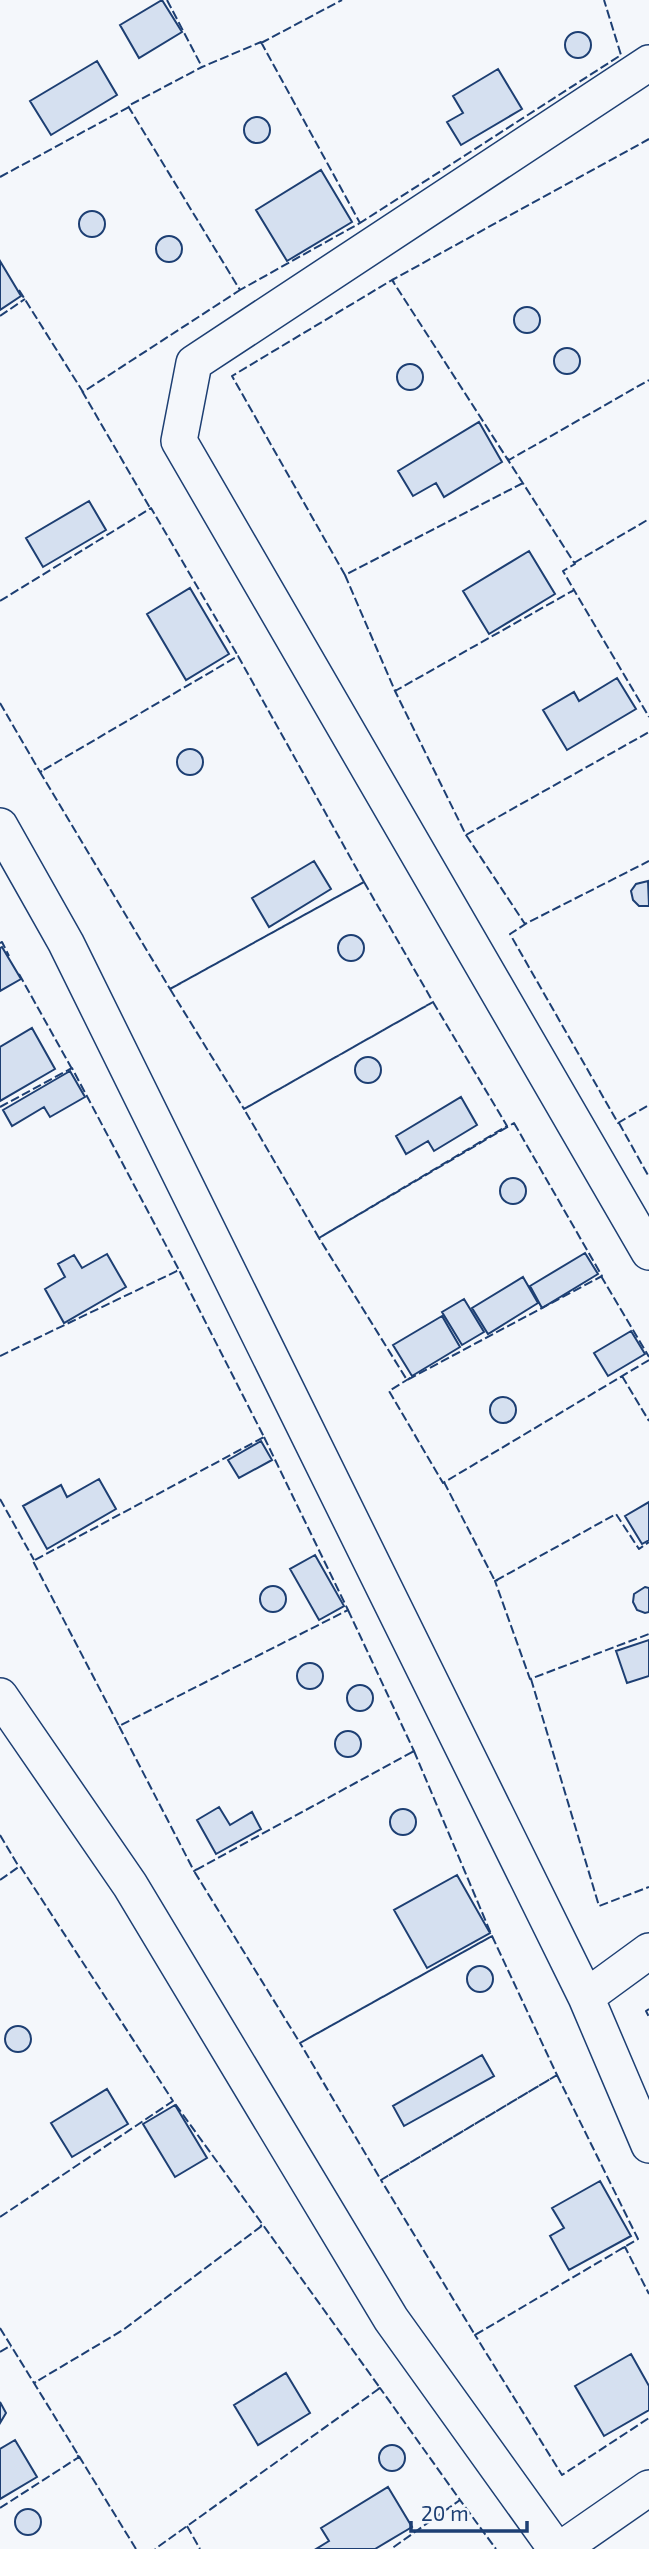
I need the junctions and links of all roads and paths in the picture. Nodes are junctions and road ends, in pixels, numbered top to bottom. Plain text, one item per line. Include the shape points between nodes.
1 (649, 63) edge
2 (0, 826) edge
3 (649, 1252) edge
4 (0, 1696) edge
5 (649, 1951) edge
6 (586, 1997) junction
7 (649, 2145) edge
8 (649, 2488) edge
9 (558, 2549) edge

1 - 3 street via 194,363 179,440
2 - 6 street via 66,943
4 - 9 street via 130,1885 391,2319
5 - 6 street
6 - 7 street
8 - 9 street

